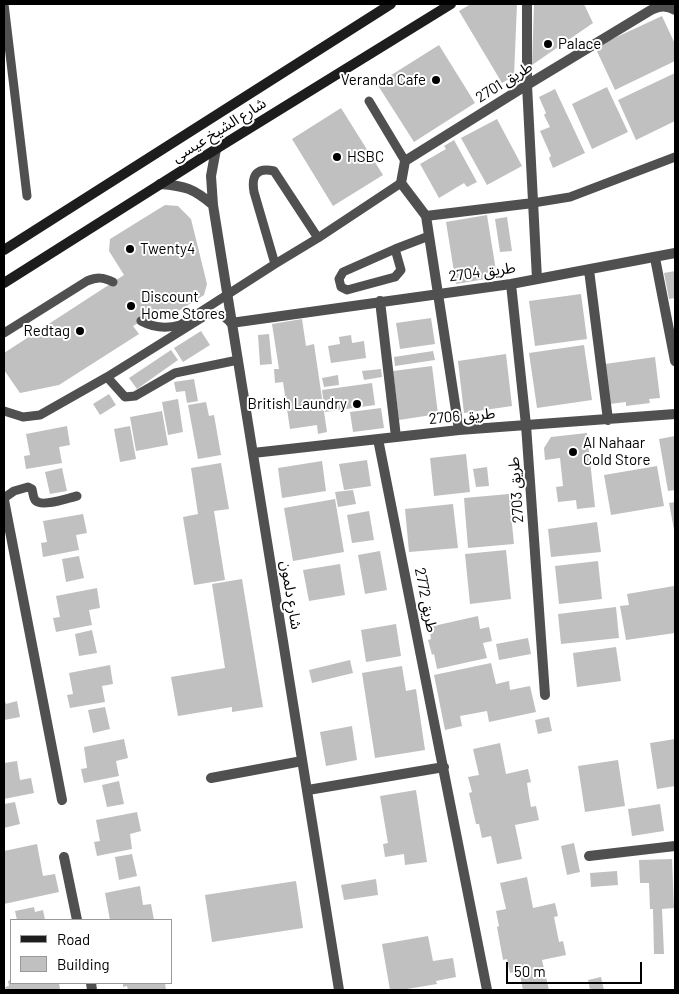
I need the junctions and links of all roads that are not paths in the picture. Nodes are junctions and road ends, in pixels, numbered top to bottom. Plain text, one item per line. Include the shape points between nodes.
1 (4, 4) edge
2 (391, 4) edge
3 (451, 4) edge
4 (527, 4) edge
5 (675, 10) edge
6 (527, 85) junction
7 (369, 101) dead end
8 (216, 149) junction
9 (675, 157) edge
10 (405, 161) junction
11 (400, 183) junction
12 (160, 184) junction
13 (27, 196) dead end
14 (534, 203) junction
15 (213, 205) junction
16 (426, 216) junction
17 (429, 236) junction
18 (318, 238) junction
19 (395, 249) junction
20 (4, 250) edge
21 (675, 253) edge
22 (655, 258) junction
23 (275, 264) junction
24 (589, 270) junction
25 (537, 278) junction
26 (113, 282) dead end
27 (4, 283) edge
28 (511, 284) junction
29 (438, 293) junction
30 (226, 294) junction
31 (380, 301) junction
32 (141, 321) dead end
33 (231, 322) junction
34 (4, 333) edge
35 (238, 360) junction
36 (675, 361) edge
37 (108, 377) junction
38 (4, 411) edge
39 (675, 414) edge
40 (608, 420) junction
41 (526, 425) junction
42 (459, 430) junction
43 (396, 437) junction
44 (378, 438) junction
45 (253, 453) junction
46 (77, 496) dead end
47 (4, 499) edge
48 (546, 695) dead end
49 (302, 761) junction
50 (444, 767) junction
51 (211, 778) dead end
52 (308, 790) junction
53 (62, 800) dead end
54 (675, 846) edge
55 (588, 856) dead end
56 (64, 857) dead end
57 (77, 919) edge
58 (339, 990) edge
59 (487, 990) edge

1 - 13 lane
2 - 20 main road, شارع الشيخ عيسى
3 - 8 main road, شارع الشيخ عيسى
4 - 6 street
5 - 6 street, طريق 2701 via 660,6 651,10
6 - 10 street, طريق 2701
6 - 14 street
7 - 10 lane
8 - 12 main road, شارع الشيخ عيسى
8 - 15 street, شارع دلمون via 211,176
9 - 14 lane via 570,198
10 - 11 street
11 - 16 street
11 - 18 lane
12 - 15 street via 190,188
12 - 27 main road, شارع الشيخ عيسى
14 - 16 street
14 - 25 street
15 - 30 street, شارع دلمون
16 - 17 street
17 - 19 lane
17 - 29 street
18 - 23 lane
18 - 23 lane via 274,171 264,169 256,173 252,182
19 - 19 lane via 341,273 341,287 347,290 395,277 401,270
21 - 22 street, طريق 2704
22 - 24 street, طريق 2704
22 - 36 street
23 - 30 lane
24 - 25 street, طريق 2704
24 - 40 street
25 - 28 street, طريق 2704
26 - 34 lane via 105,278 87,281
28 - 29 street, طريق 2704
28 - 41 street, طريق 2703
29 - 31 street, طريق 2704
29 - 42 street
30 - 32 lane via 180,325 157,327
30 - 33 street, شارع دلمون
31 - 33 street, طريق 2704
31 - 43 street
33 - 35 street, شارع دلمون
33 - 37 lane via 222,316 208,314
35 - 37 lane via 175,373 135,396 125,397
35 - 45 street, شارع دلمون
37 - 38 lane via 40,415 23,417
39 - 40 street, طريق 2706
40 - 41 street, طريق 2706
41 - 42 street, طريق 2706
41 - 48 street, طريق 2703
42 - 43 street, طريق 2706
43 - 44 street, طريق 2706
44 - 45 street, طريق 2706
44 - 50 street, طريق 2772
45 - 49 street, شارع دلمون
46 - 47 lane via 43,504 36,502 32,489 28,487 14,491
47 - 53 street
49 - 51 street
49 - 52 street, شارع دلمون
50 - 52 street
50 - 59 street, طريق 2772
52 - 58 street, شارع دلمون
54 - 55 street
56 - 57 street

